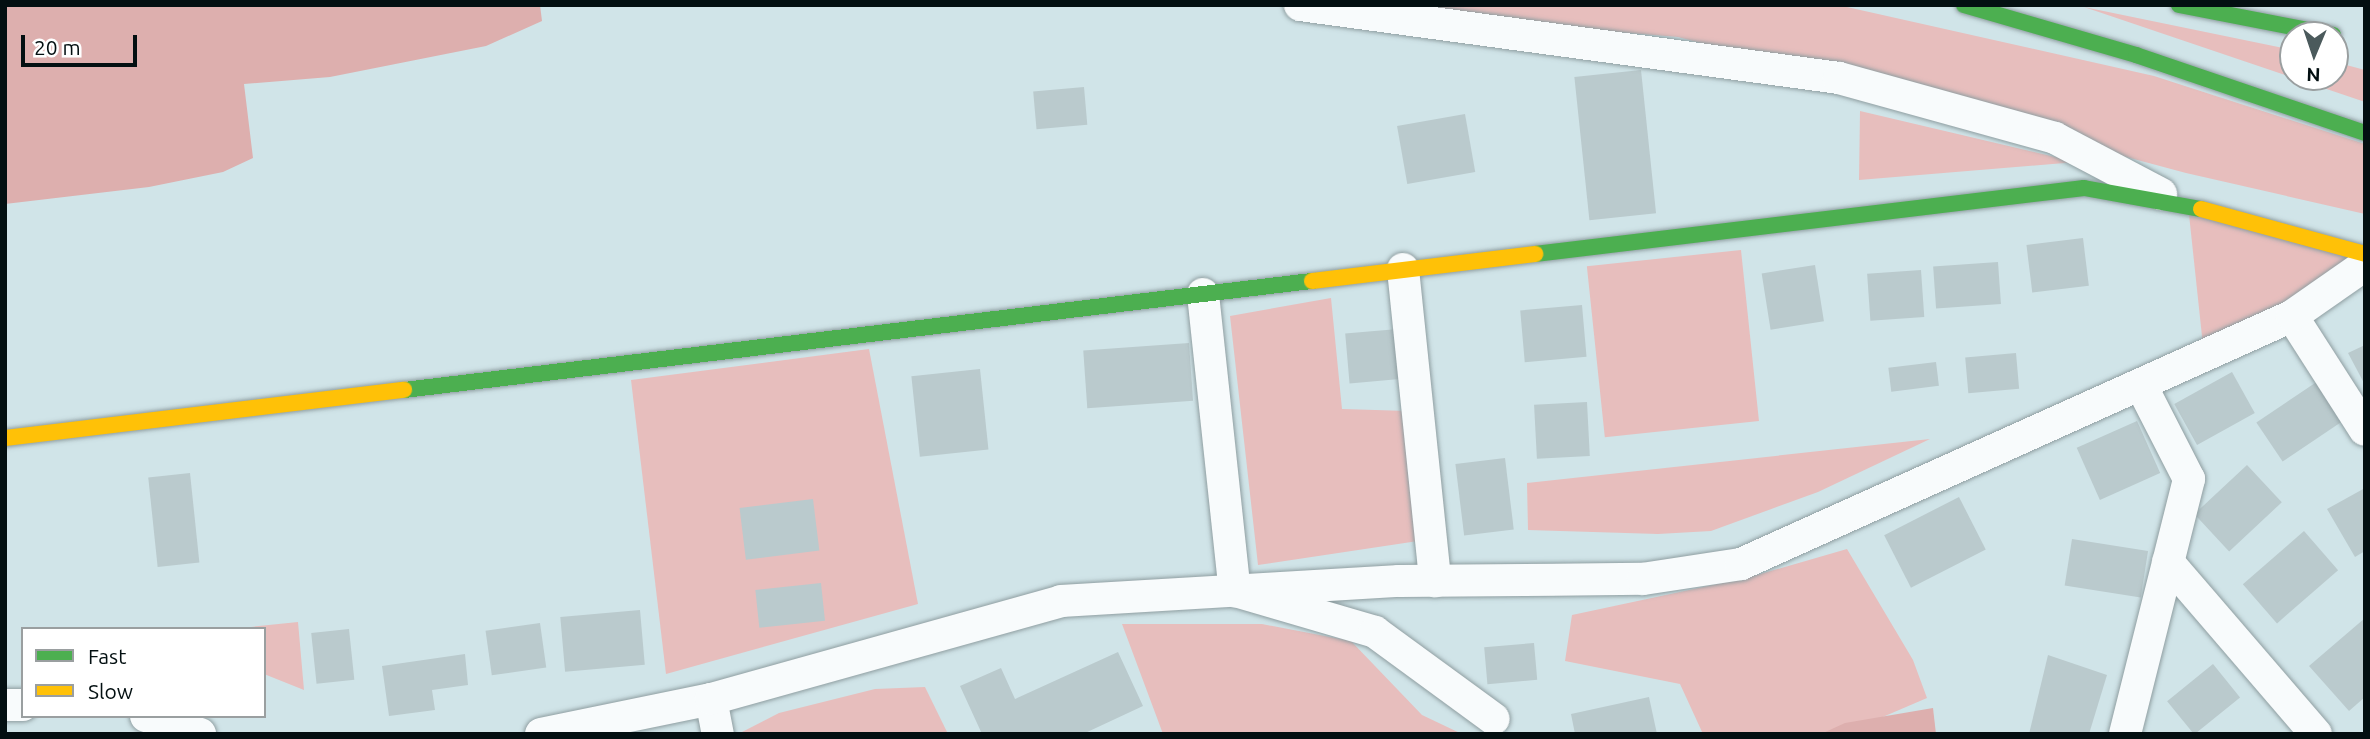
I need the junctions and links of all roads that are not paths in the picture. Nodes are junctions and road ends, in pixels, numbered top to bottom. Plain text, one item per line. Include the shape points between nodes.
1 (1300, 5) edge
2 (1964, 5) edge
3 (2179, 5) edge
4 (2279, 24) edge
5 (2349, 39) edge
6 (2355, 40) dead end
7 (2365, 133) edge
8 (2174, 201) junction
9 (2365, 254) edge
10 (2365, 265) edge
11 (1403, 269) junction
12 (1203, 294) junction
13 (2292, 316) junction
14 (2141, 384) junction
15 (2365, 430) edge
16 (5, 438) edge
17 (2168, 562) junction
18 (1435, 581) junction
19 (1235, 591) junction
20 (711, 699) junction
21 (152, 718) edge
22 (1494, 719) dead end
23 (200, 734) edge
24 (541, 734) edge
25 (718, 734) edge
26 (2125, 734) edge
27 (2316, 734) edge

1 - 8 street via 1839,78 2055,138
2 - 7 main road via 2136,55
3 - 4 main road
5 - 6 main road
8 - 9 main road
8 - 11 main road via 2084,188
10 - 13 street
11 - 12 main road
11 - 18 street
12 - 16 main road
12 - 19 street
13 - 14 street
13 - 15 street
14 - 17 street via 2189,479
14 - 18 street via 1741,564 1643,579
17 - 26 street
17 - 27 street
18 - 19 street
19 - 20 street via 1061,601
19 - 22 street via 1375,632
20 - 24 street
20 - 25 street
21 - 23 street

